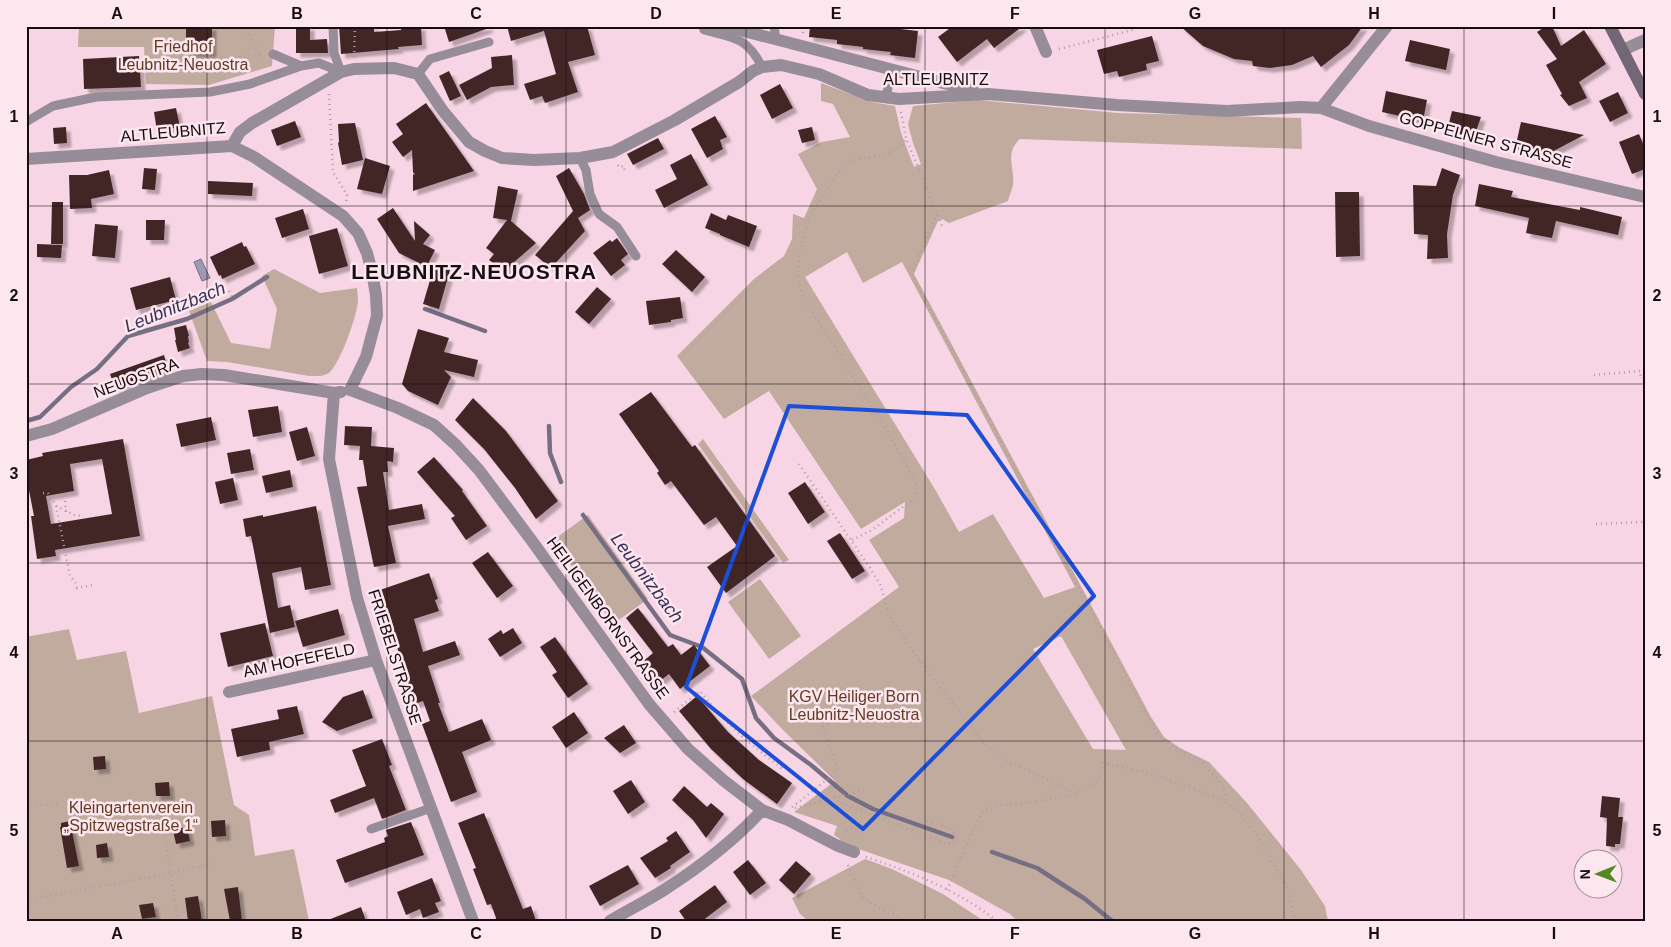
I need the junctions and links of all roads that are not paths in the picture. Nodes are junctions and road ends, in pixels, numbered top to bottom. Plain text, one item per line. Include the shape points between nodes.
1 (333, 26) edge
2 (703, 26) edge
3 (725, 26) edge
4 (774, 26) edge
5 (1035, 26) edge
6 (1387, 26) edge
7 (1610, 26) edge
8 (741, 28) edge
9 (776, 40) junction
10 (1645, 40) edge
11 (489, 42) dead end
12 (1623, 50) junction
13 (1046, 52) dead end
14 (273, 54) road end
15 (301, 66) junction
16 (762, 67) junction
17 (892, 70) junction
18 (341, 72) junction
19 (418, 74) junction
20 (988, 94) junction
21 (1645, 94) edge
22 (892, 98) junction
23 (1321, 108) junction
24 (26, 122) edge
25 (232, 146) junction
26 (580, 158) junction
27 (26, 159) edge
28 (1645, 197) edge
29 (636, 256) dead end
30 (350, 390) junction
31 (334, 393) junction
32 (26, 436) edge
33 (376, 660) junction
34 (229, 692) dead end
35 (431, 808) junction
36 (762, 810) junction
37 (371, 829) dead end
38 (849, 856) road end
39 (473, 921) edge
40 (610, 921) edge

1 - 18 lane via 334,53
2 - 16 lane via 704,30 748,45
3 - 8 street
4 - 9 lane
5 - 13 street
6 - 23 street
7 - 12 street
8 - 9 street
9 - 17 street
10 - 12 street
11 - 19 lane via 430,59
12 - 21 street
14 - 15 lane
15 - 18 lane via 318,63
15 - 24 lane via 250,84 210,92 96,97 53,106
16 - 22 street, ALTLEUBNITZ via 782,65 819,74 868,94
16 - 26 street via 675,120 613,152
17 - 20 street
17 - 22 lane
18 - 19 street, ALTLEUBNITZ via 394,68
18 - 25 street, ALTLEUBNITZ via 252,123 240,132
19 - 26 street via 469,142 484,151 502,158
20 - 22 street, ALTLEUBNITZ
20 - 23 street, ALTLEUBNITZ via 1117,106 1227,111
23 - 28 street, GOPPELNER STRASSE via 1369,126 1496,162
25 - 27 street, ALTLEUBNITZ
25 - 30 street via 344,216 358,233 372,272 377,316 366,358
26 - 29 lane via 599,214 617,227
30 - 31 street, NEUOSTRA
30 - 36 street, HEILIGENBORNSTRASSE via 434,425 456,444 479,470 662,721 688,749
31 - 32 street, NEUOSTRA via 224,375 183,376 52,429
31 - 33 street, FRIEBELSTRASSE via 329,459 357,598
33 - 34 street, AM HOFEFELD
33 - 35 street, FRIEBELSTRASSE
35 - 37 lane
35 - 39 street, FRIEBELSTRASSE
36 - 38 street, HEILIGENBORNSTRASSE via 838,846
36 - 40 street via 702,863

